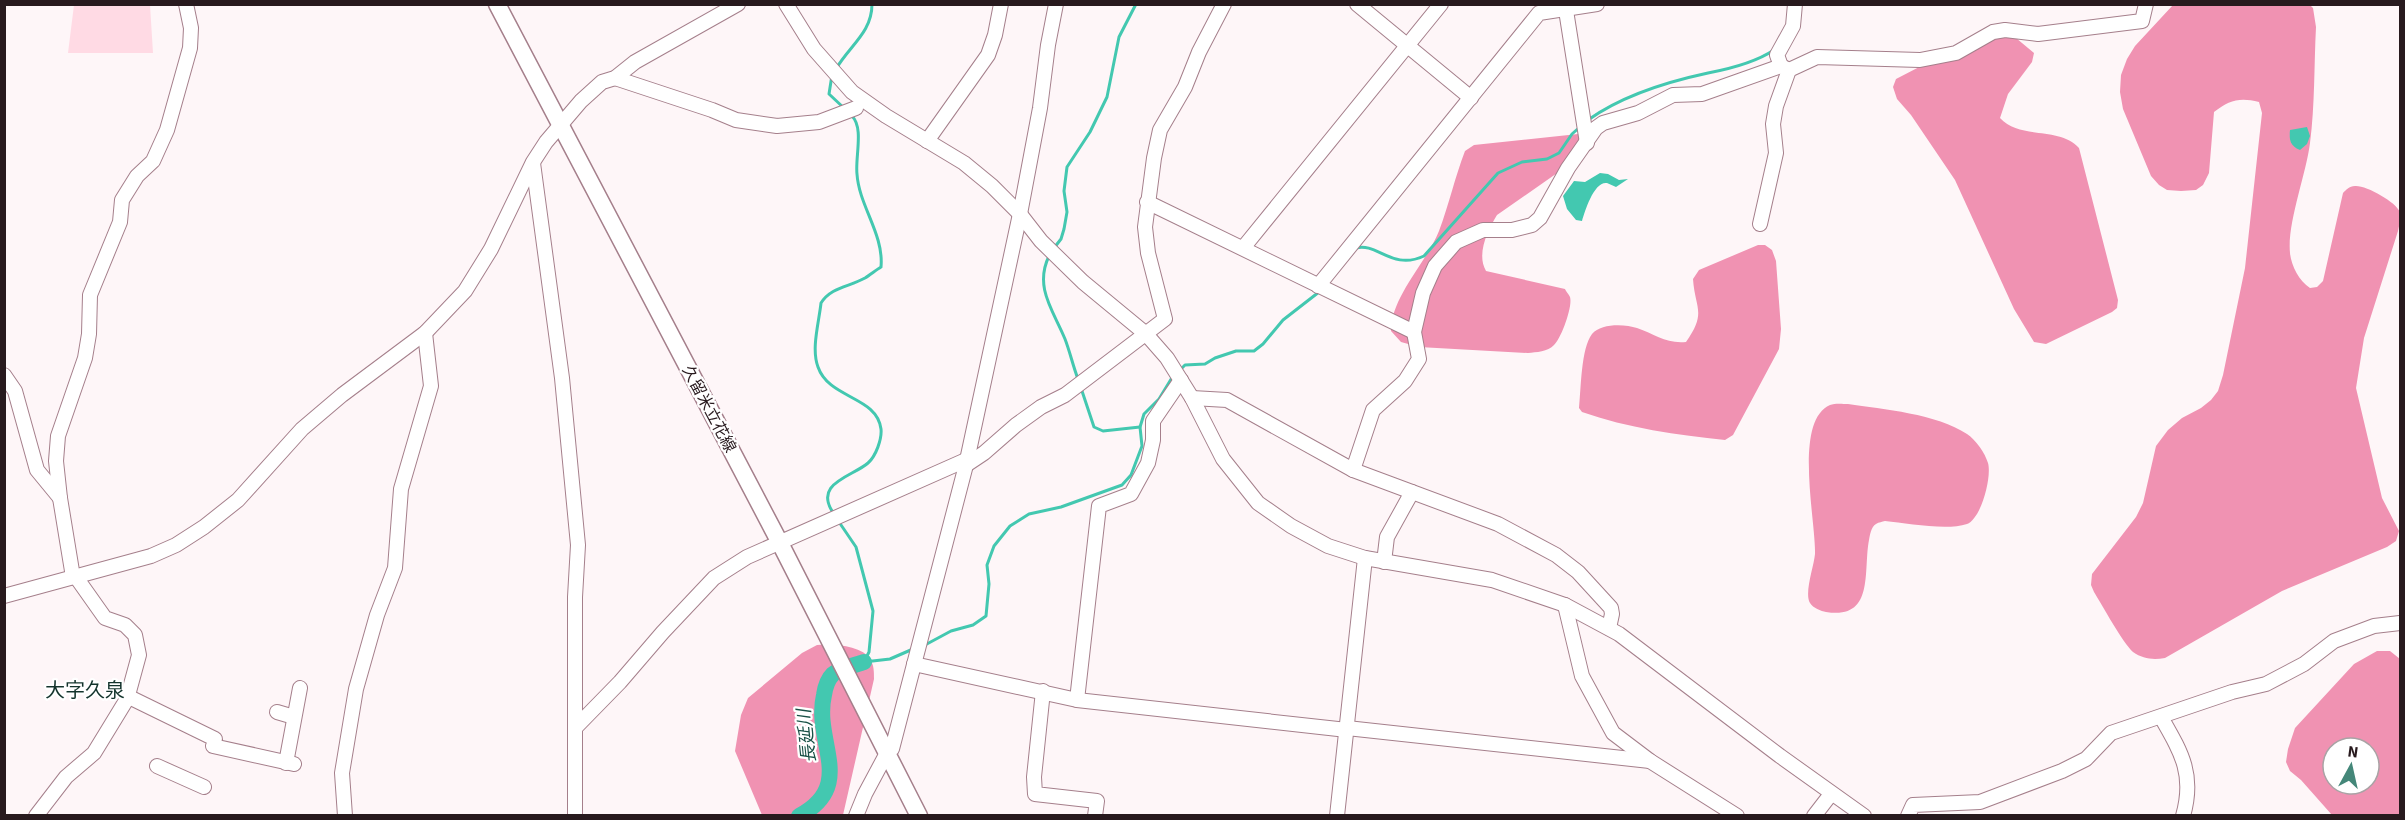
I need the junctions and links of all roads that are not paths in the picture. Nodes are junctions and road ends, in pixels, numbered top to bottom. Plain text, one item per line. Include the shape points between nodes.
1 (186, 4) edge
2 (497, 4) edge
3 (738, 4) edge
4 (786, 4) edge
5 (1001, 4) edge
6 (1056, 4) edge
7 (1224, 4) edge
8 (1357, 4) edge
9 (1441, 4) edge
10 (1598, 4) edge
11 (1795, 4) edge
12 (2146, 4) edge
13 (1566, 7) edge
14 (1407, 46) junction
15 (1785, 68) junction
16 (615, 78) junction
17 (1471, 98) junction
18 (856, 108) dead end
19 (559, 126) junction
20 (927, 141) junction
21 (1587, 143) junction
22 (533, 162) junction
23 (1147, 202) junction
24 (1020, 214) junction
25 (1760, 224) dead end
26 (1243, 248) junction
27 (1318, 286) junction
28 (1414, 332) junction
29 (426, 333) junction
30 (1146, 334) junction
31 (4, 375) edge
32 (1178, 375) junction
33 (1192, 398) junction
34 (966, 462) junction
35 (1353, 470) junction
36 (1412, 492) junction
37 (60, 498) junction
38 (780, 543) junction
39 (1365, 558) junction
40 (1384, 562) junction
41 (74, 577) junction
42 (4, 596) edge
43 (1565, 605) junction
44 (2400, 623) edge
45 (1609, 628) junction
46 (914, 664) junction
47 (300, 688) dead end
48 (1043, 691) junction
49 (127, 696) junction
50 (1077, 700) junction
51 (277, 712) dead end
52 (294, 717) junction
53 (2161, 717) junction
54 (577, 726) junction
55 (1347, 729) junction
56 (888, 751) junction
57 (1650, 761) junction
58 (156, 766) dead end
59 (204, 787) dead end
60 (1831, 794) junction
61 (41, 814) edge
62 (345, 816) edge
63 (575, 816) edge
64 (856, 816) edge
65 (919, 816) edge
66 (1095, 816) edge
67 (1337, 816) edge
68 (1737, 816) edge
69 (1814, 816) edge
70 (1864, 816) edge
71 (1908, 816) edge
72 (2183, 816) edge

1 - 37 street via 190,48 167,130 153,161 137,176 122,200 120,222 90,295 85,358 57,436
2 - 19 main road, 久留米立花線
3 - 16 street
4 - 20 street via 814,49 852,92
5 - 20 street via 988,55
6 - 24 street
7 - 23 street via 1160,130
8 - 14 street
9 - 14 street
10 - 13 street
11 - 15 street via 1793,26 1777,55
12 - 15 street via 2142,21 2038,34 1993,32 1956,52 1920,60 1817,57
13 - 17 street via 1539,13
13 - 21 street
14 - 17 street
14 - 26 street
15 - 21 street via 1702,94 1673,95 1638,113 1603,123
15 - 25 street via 1773,124 1776,153
16 - 18 street via 736,120 777,126 819,122
16 - 19 street via 602,82
17 - 27 street
19 - 22 street
19 - 38 main road, 久留米立花線
20 - 24 street via 964,163
21 - 28 street via 1532,225 1482,230 1456,242 1435,266 1423,293
22 - 29 street via 491,249 465,291
22 - 54 street via 562,378 578,545
23 - 26 street
23 - 30 street via 1148,253 1165,319
24 - 30 street via 1083,282
24 - 34 street
26 - 27 street
27 - 28 street
28 - 35 street via 1419,359 1405,381 1373,410
29 - 41 street via 302,429 238,500 204,527 151,556
29 - 62 street via 431,386 401,489 395,568 356,689 342,773
30 - 32 street
30 - 34 street via 1065,395 1016,425 984,453
31 - 37 street via 15,391 37,470
32 - 33 street
32 - 50 street via 1153,421 1154,440 1148,463 1131,494 1099,506
33 - 35 street via 1227,400
33 - 39 street via 1223,459 1258,502 1328,546
34 - 38 street
34 - 46 street
35 - 36 street
36 - 40 street via 1388,537
36 - 45 street via 1498,524 1556,555 1578,572 1611,608
37 - 41 street
38 - 54 street via 747,557 714,578
38 - 56 main road, 久留米立花線
39 - 40 street
39 - 55 street
40 - 43 street via 1492,580
41 - 42 street
41 - 49 street via 105,618 124,625 135,635 139,655
43 - 45 street
43 - 57 street via 1582,676 1613,733
44 - 53 street via 2334,641 2304,664 2266,684
45 - 60 street
46 - 48 street
46 - 56 street via 892,749
47 - 52 street
48 - 50 street
48 - 66 street via 1035,794 1097,801
49 - 52 street via 214,743 290,763
49 - 61 street via 94,753 66,777
50 - 55 street
51 - 52 street
53 - 71 street via 2111,733 2086,759 2062,771 1980,802 1913,805
53 - 72 street via 2187,770
54 - 63 street
55 - 57 street
55 - 67 street
56 - 64 street
56 - 65 main road, 久留米立花線
57 - 68 street
58 - 59 street
60 - 69 street
60 - 70 street

